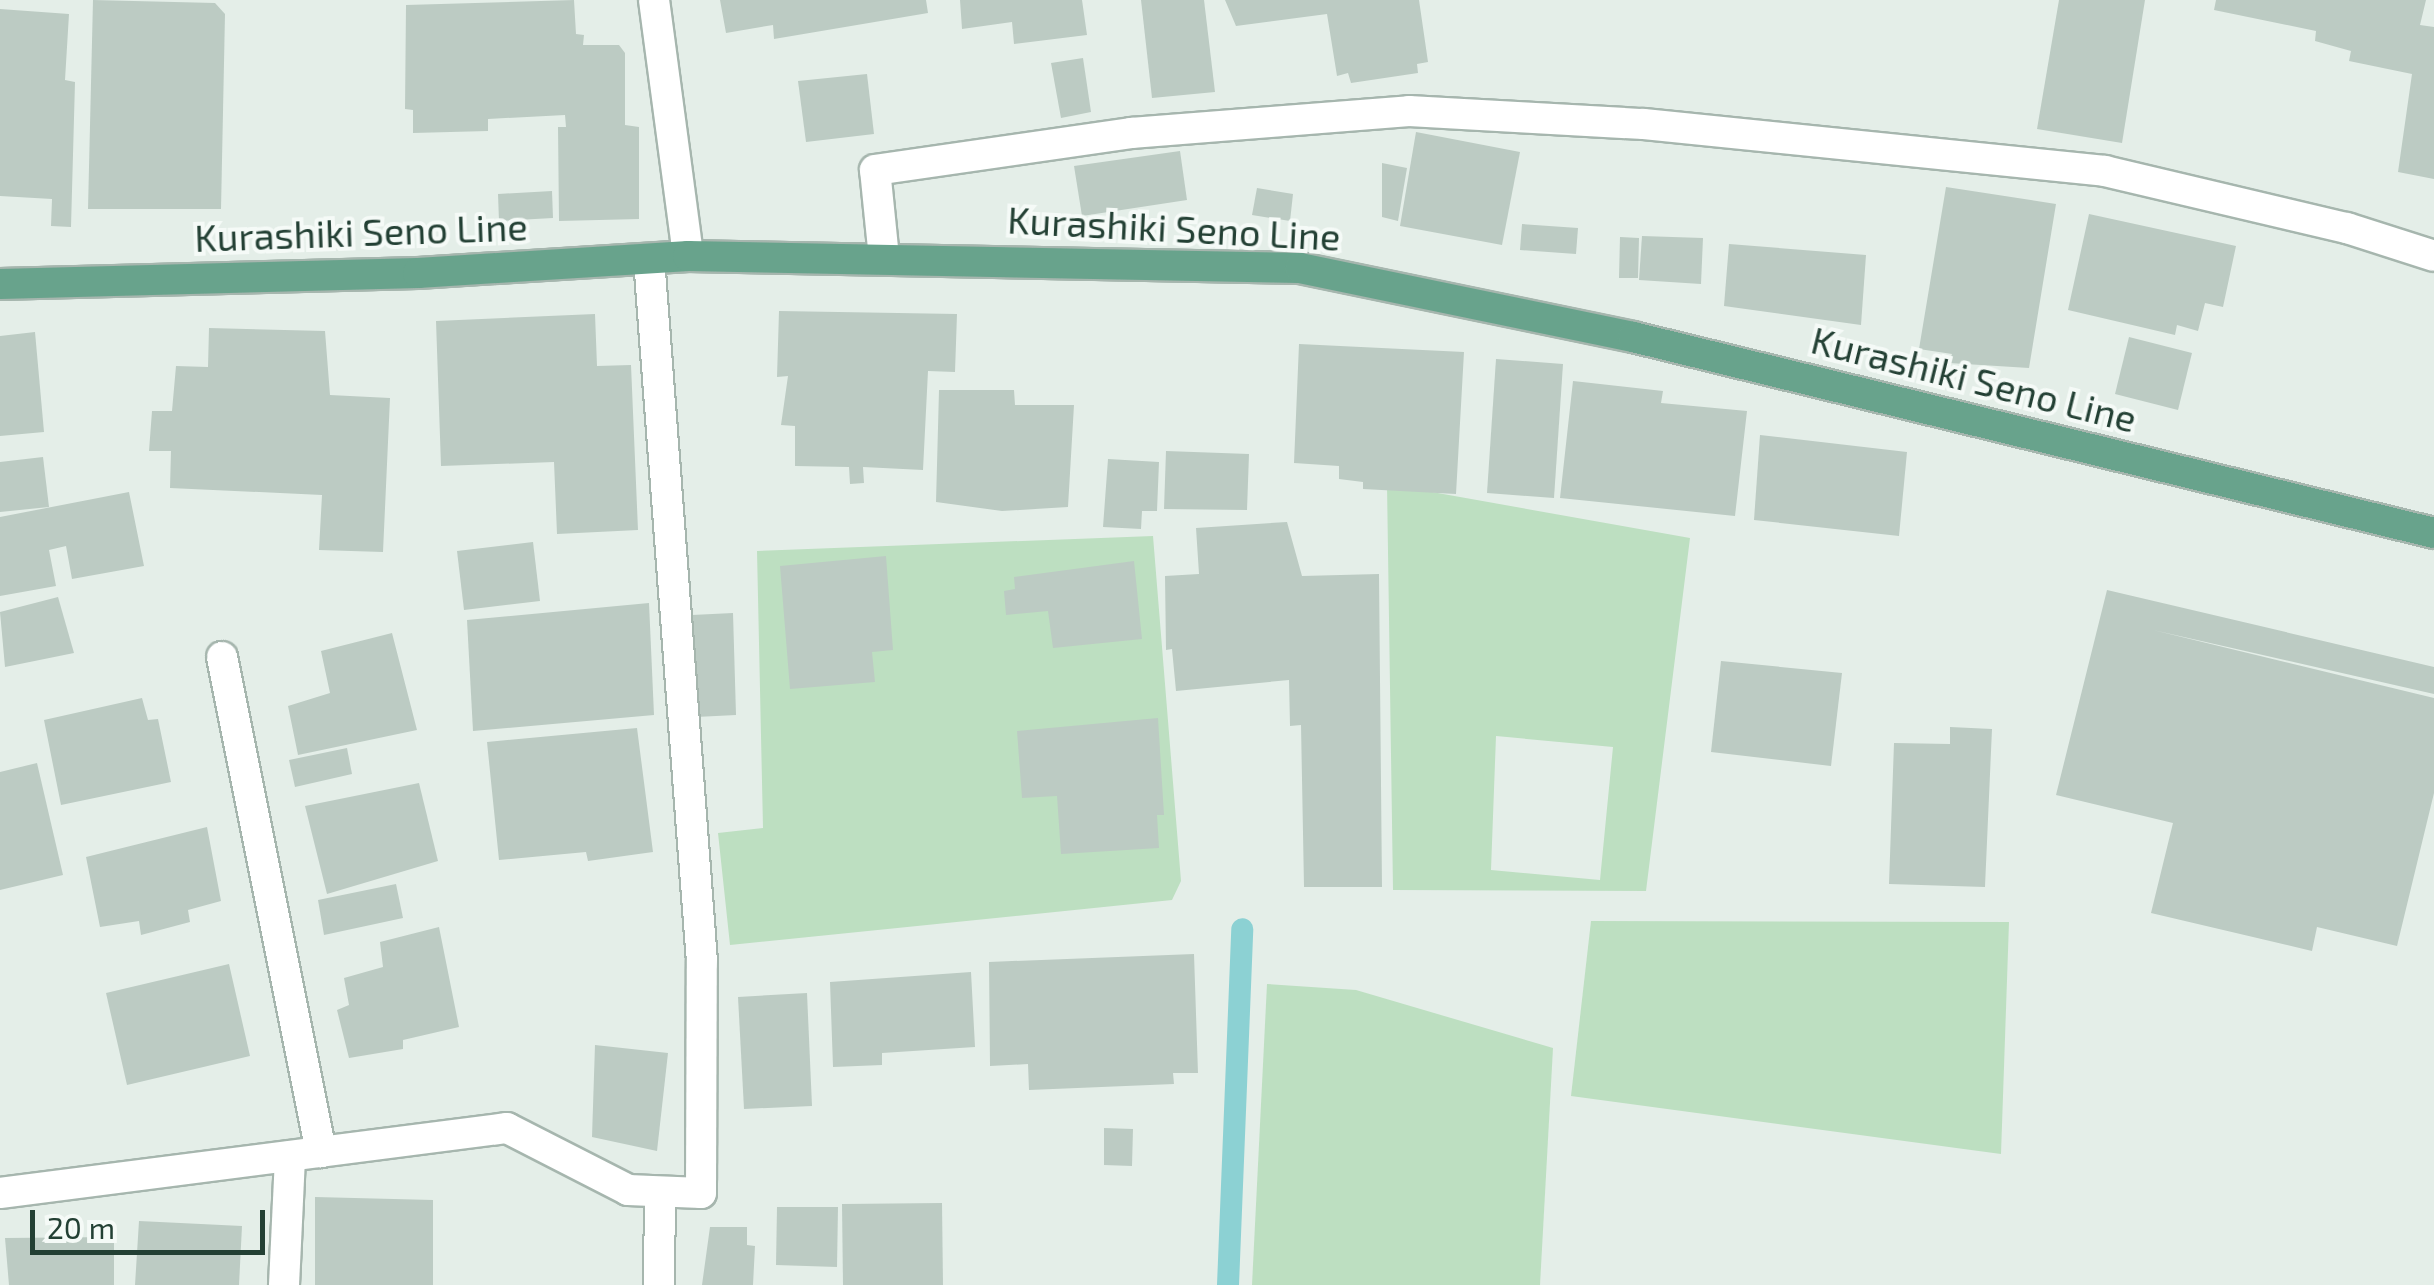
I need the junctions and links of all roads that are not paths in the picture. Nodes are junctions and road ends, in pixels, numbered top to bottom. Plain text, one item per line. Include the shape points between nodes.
1 (654, 0) edge
2 (688, 256) junction
3 (2434, 256) edge
4 (884, 258) junction
5 (649, 259) junction
6 (0, 284) edge
7 (2434, 533) edge
8 (222, 657) dead end
9 (320, 1152) junction
10 (290, 1156) junction
11 (660, 1192) junction
12 (0, 1193) edge
13 (284, 1285) edge
14 (658, 1285) edge

1 - 2 street
2 - 4 main road, Kurashiki Seno Line
2 - 5 main road, Kurashiki Seno Line
3 - 4 street via 2347,228 2105,171 1644,124 1409,111 1131,133 876,170
4 - 7 main road, Kurashiki Seno Line via 1300,268 1616,333
5 - 6 main road, Kurashiki Seno Line via 418,273
5 - 11 street via 702,962 701,1194
8 - 9 street
9 - 10 street
9 - 11 street via 507,1128 628,1190
10 - 12 street
10 - 13 street
11 - 14 street

